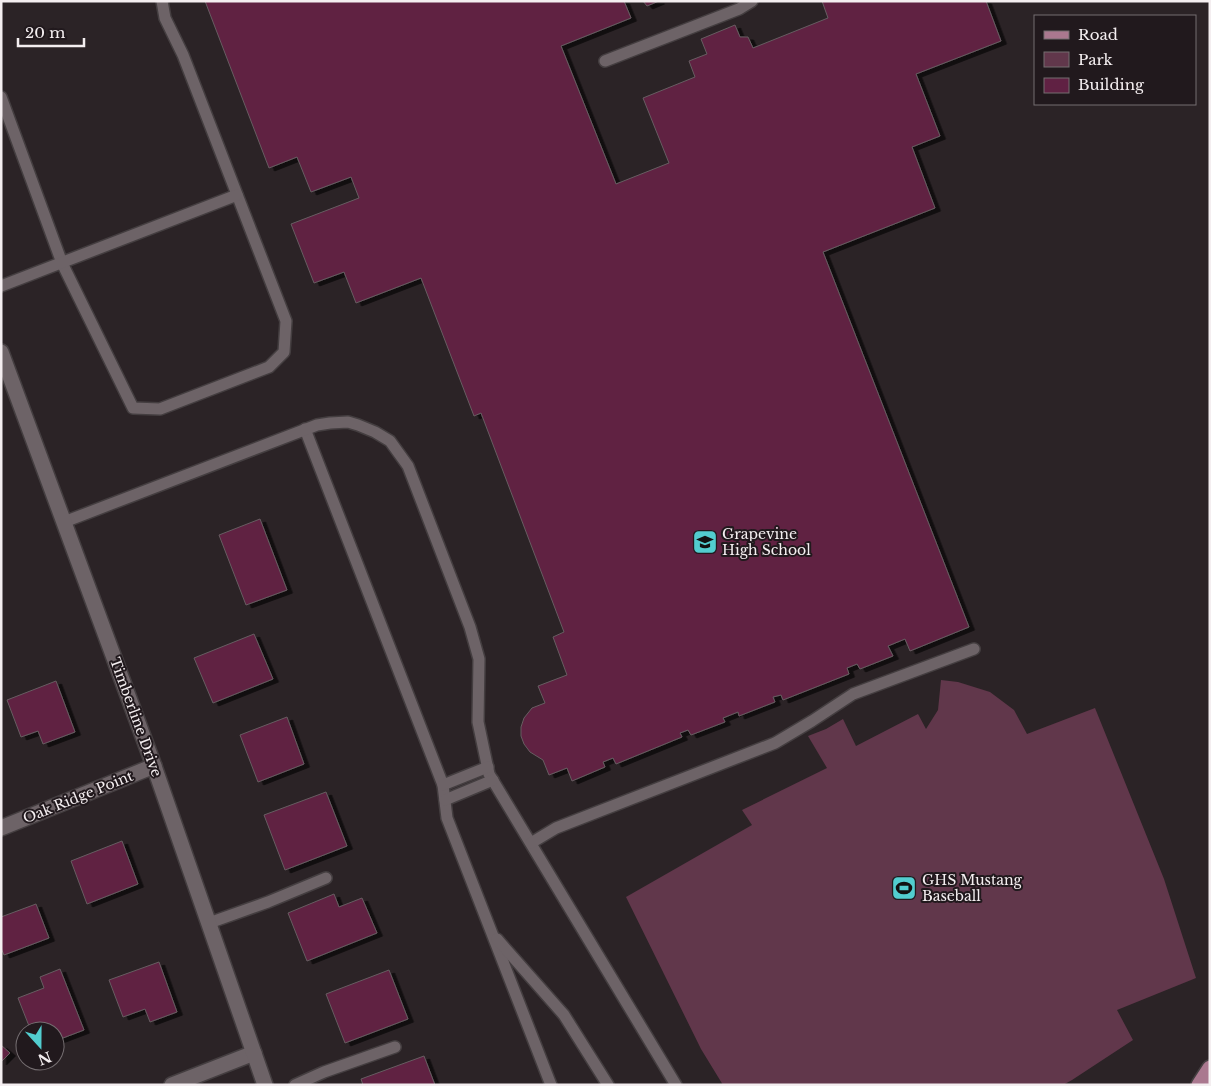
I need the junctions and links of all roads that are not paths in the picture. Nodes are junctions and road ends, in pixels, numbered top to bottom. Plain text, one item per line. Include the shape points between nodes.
1 (162, 1) edge
2 (752, 1) edge
3 (604, 61) dead end
4 (1, 97) edge
5 (237, 195) junction
6 (62, 263) junction
7 (1, 286) edge
8 (1, 352) edge
9 (305, 429) junction
10 (64, 522) junction
11 (974, 649) dead end
12 (154, 766) junction
13 (488, 767) junction
14 (493, 780) junction
15 (443, 785) junction
16 (445, 800) junction
17 (1, 828) edge
18 (530, 843) junction
19 (326, 878) dead end
20 (209, 923) junction
21 (491, 932) junction
22 (395, 1047) dead end
23 (254, 1053) junction
24 (1210, 1068) edge
25 (172, 1085) edge
26 (265, 1085) edge
27 (295, 1085) edge
28 (551, 1085) edge
29 (608, 1085) edge
30 (676, 1085) edge
31 (1198, 1085) edge

1 - 5 lane via 165,18 183,55
2 - 3 lane
4 - 6 lane
5 - 6 lane
5 - 6 lane via 286,321 284,352 269,367 160,409 133,408
6 - 7 lane
8 - 10 street, Timberline Drive
9 - 10 lane
9 - 13 lane via 330,423 358,425 390,441 408,466 479,658 478,722
9 - 15 lane
10 - 12 street, Timberline Drive
11 - 18 lane via 853,694 775,743 556,828
12 - 17 street, Oak Ridge Point
12 - 20 street, Timberline Drive
13 - 14 lane
13 - 15 lane
14 - 16 lane
14 - 18 lane
15 - 16 lane
16 - 21 lane via 447,818
18 - 30 lane
19 - 20 lane
20 - 23 street, Timberline Drive
21 - 28 lane
21 - 29 lane via 564,1015
22 - 27 lane
23 - 25 street
23 - 26 street, Timberline Drive
24 - 31 main road

